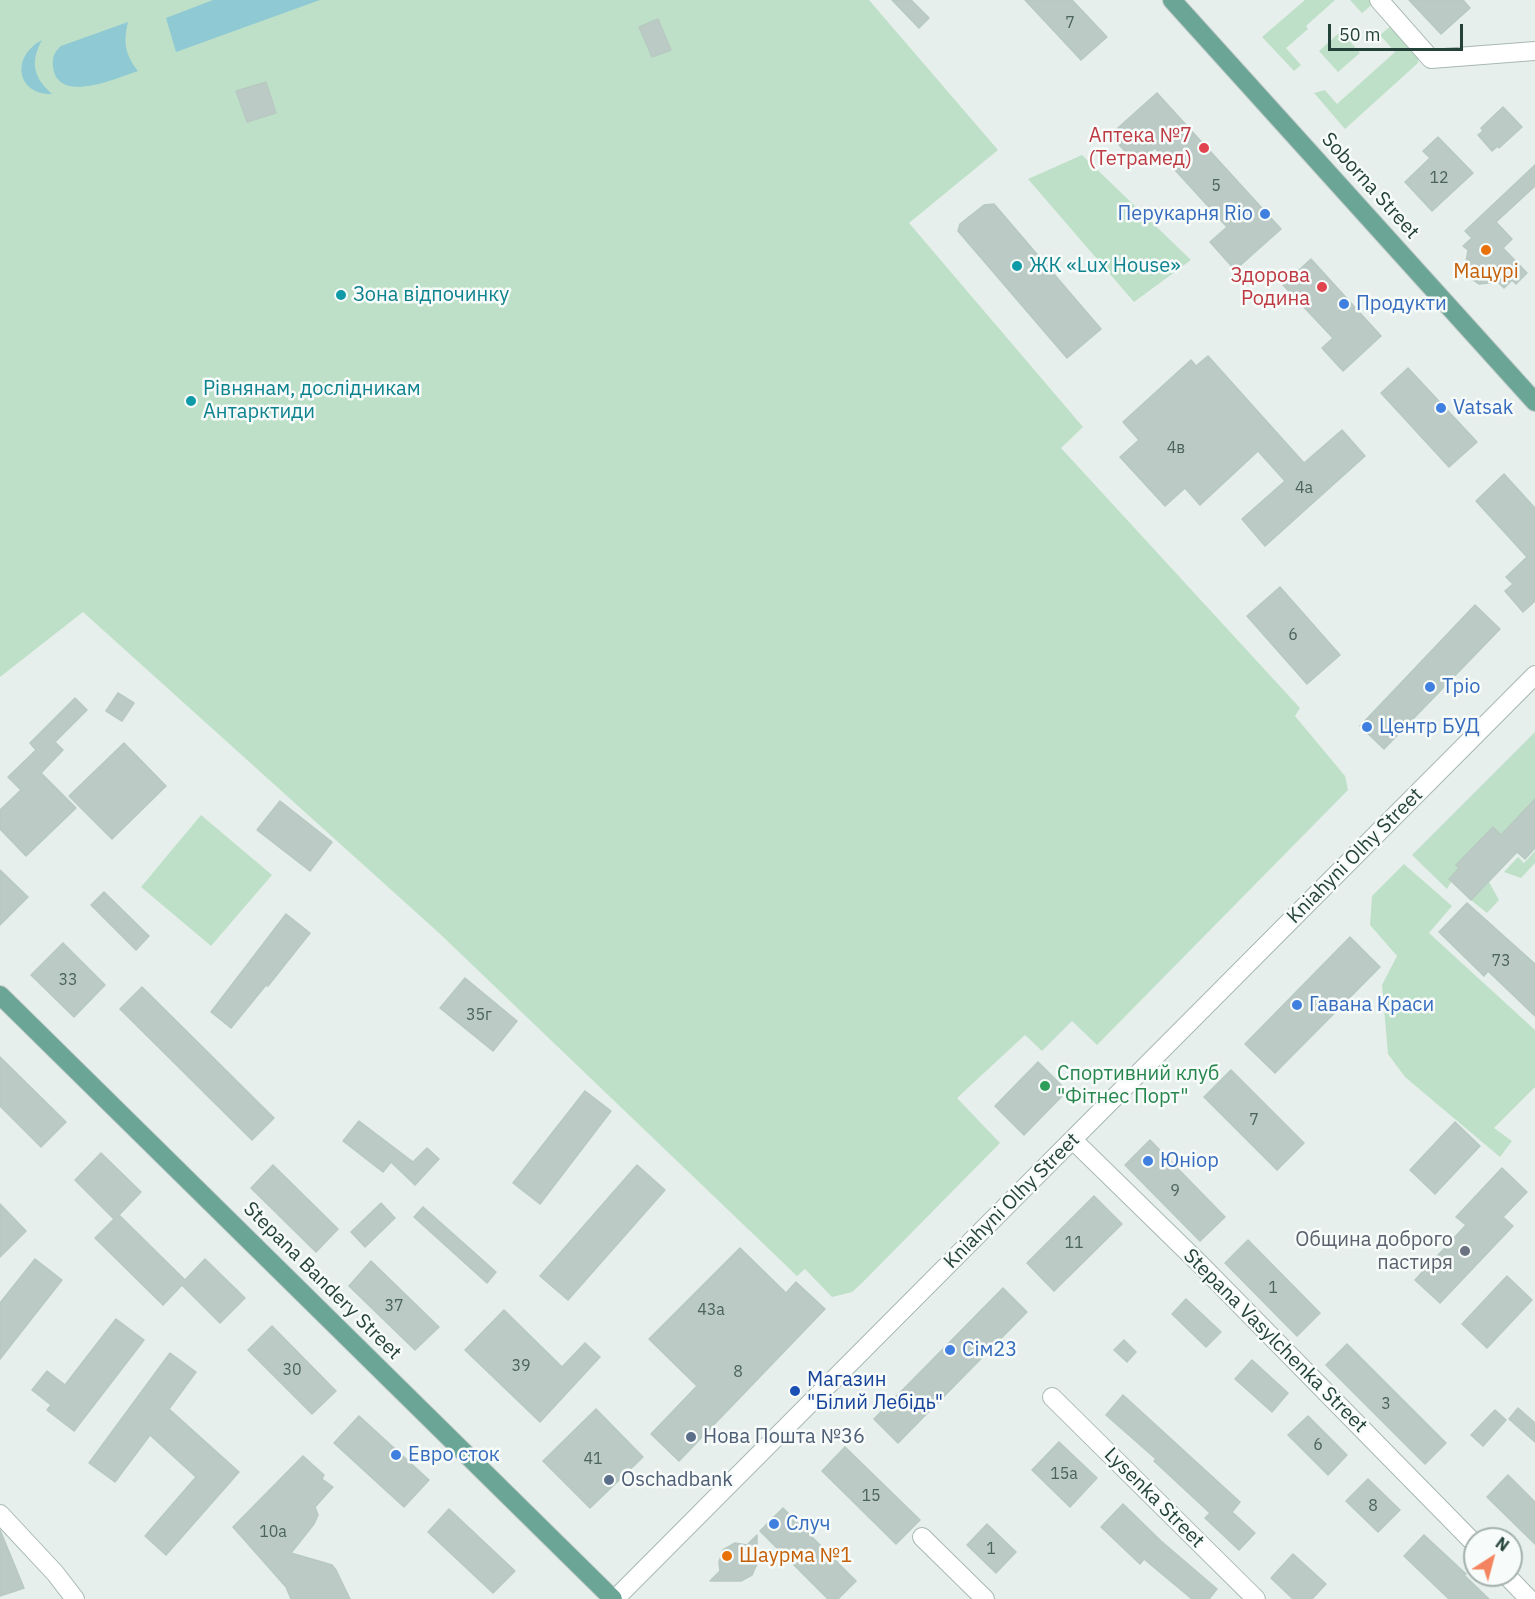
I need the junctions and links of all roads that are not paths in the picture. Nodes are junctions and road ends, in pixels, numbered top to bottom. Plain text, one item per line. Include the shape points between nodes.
1 (1172, 0) edge
2 (1379, 0) edge
3 (1535, 51) edge
4 (1535, 402) edge
5 (1535, 675) edge
6 (0, 995) edge
7 (1073, 1140) junction
8 (1052, 1397) dead end
9 (0, 1514) edge
10 (1463, 1532) edge
11 (922, 1537) dead end
12 (1518, 1587) edge
13 (75, 1599) edge
14 (614, 1599) edge
15 (985, 1599) edge
16 (1256, 1599) edge
17 (1529, 1599) edge

1 - 4 main road, Soborna Street
2 - 3 street via 1431,59
5 - 7 street, Kniahyni Olhy Street
6 - 14 main road, Stepana Bandery Street
7 - 10 street, Stepana Vasylchenka Street
7 - 14 street, Kniahyni Olhy Street
8 - 16 street, Lysenka Street
9 - 13 street
11 - 15 street
12 - 17 street

